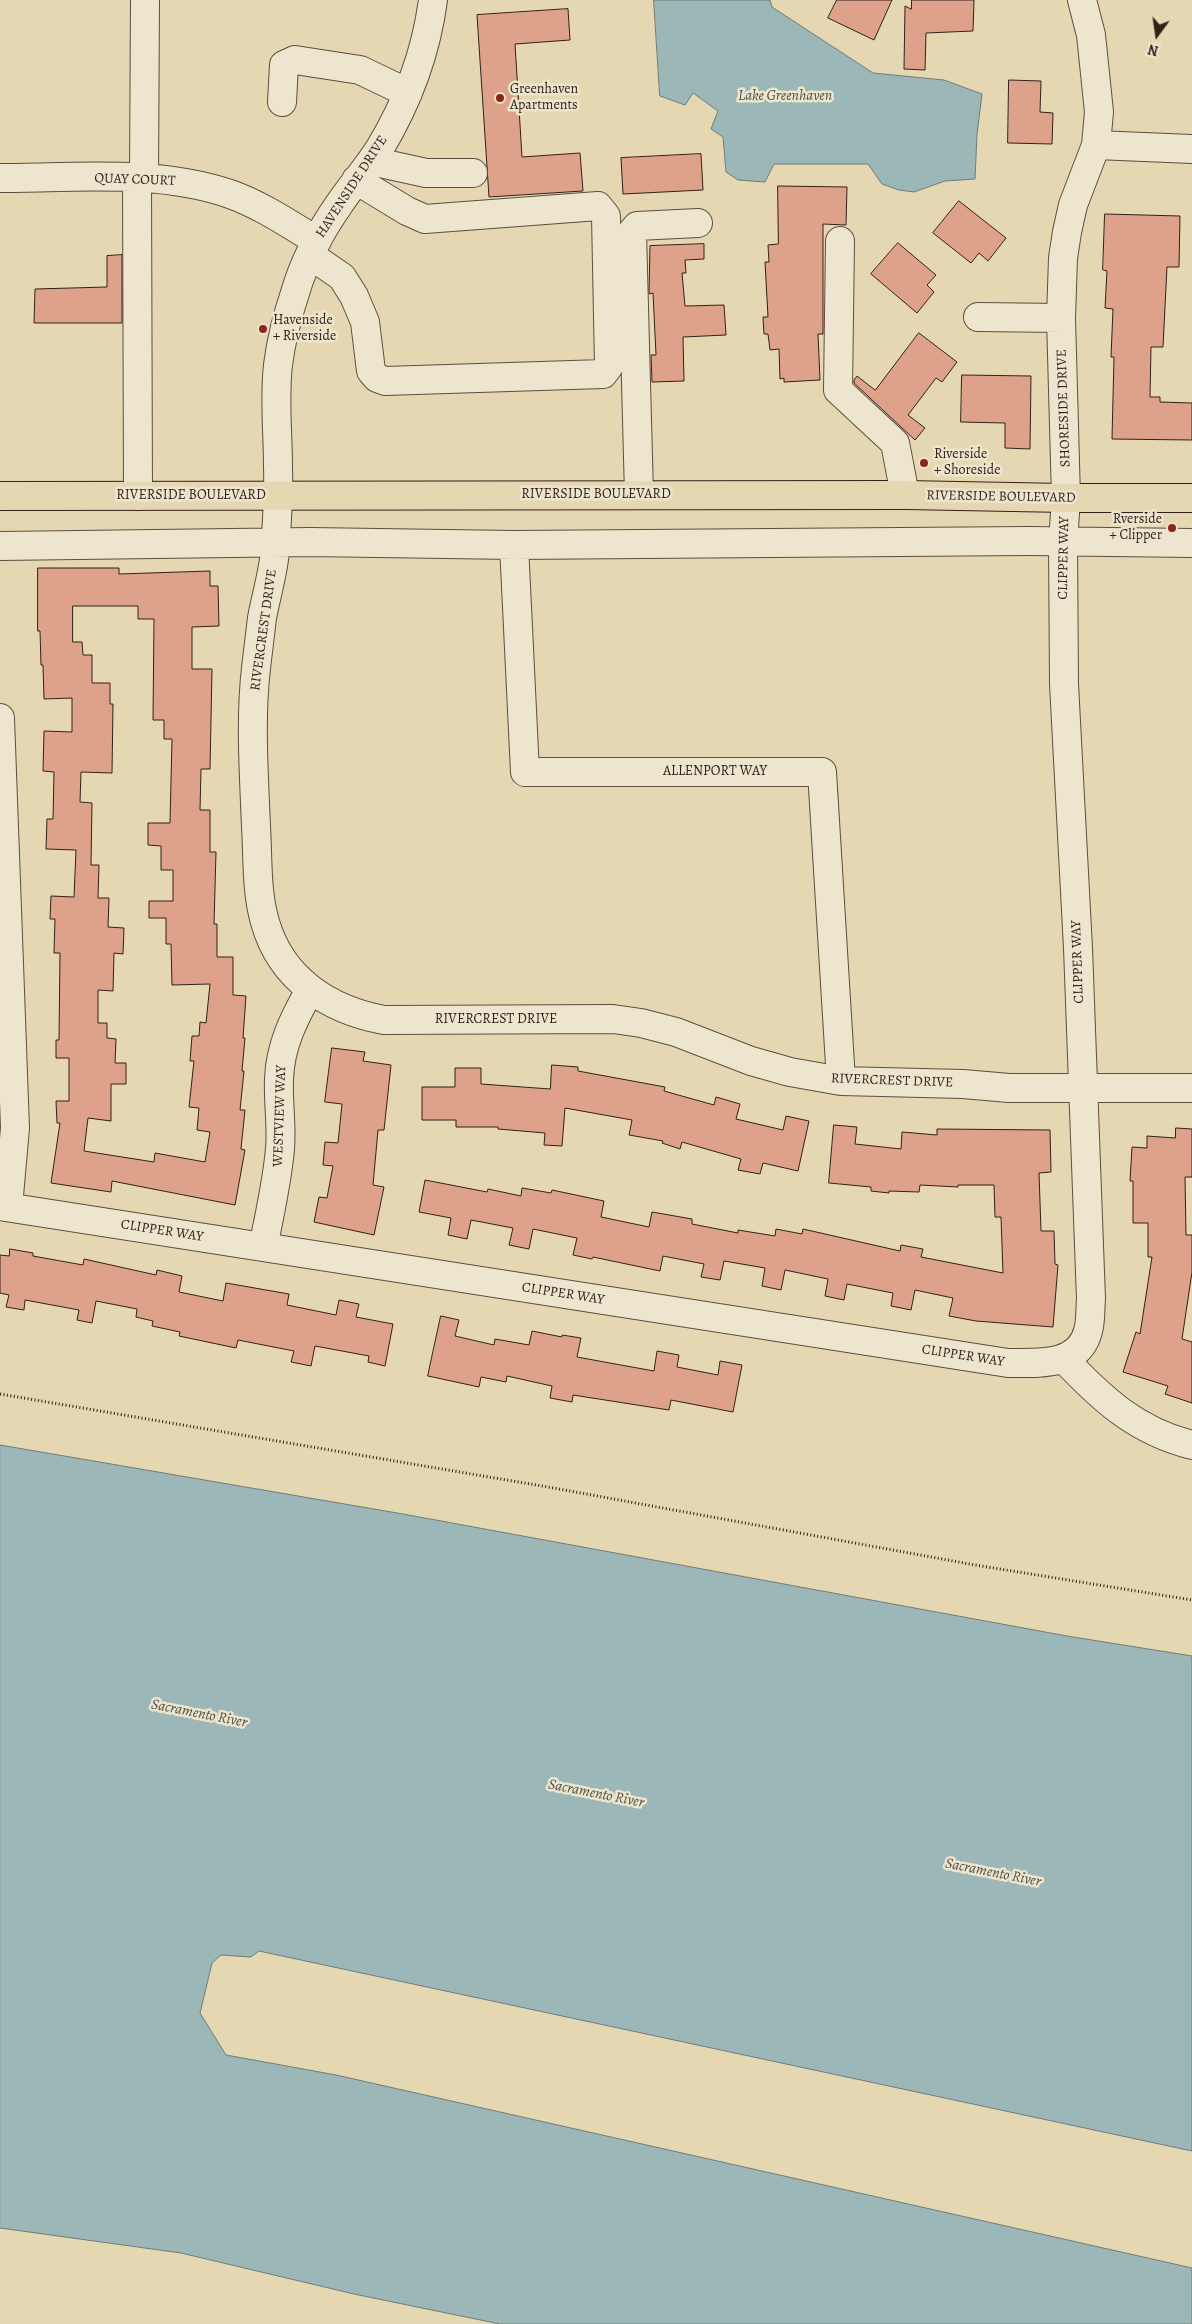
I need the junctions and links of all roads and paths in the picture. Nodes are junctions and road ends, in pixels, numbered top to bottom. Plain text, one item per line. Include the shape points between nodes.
1 (145, 0) edge
2 (433, 0) edge
3 (1082, 0) edge
4 (408, 93) junction
5 (282, 102) dead end
6 (1096, 145) junction
7 (1192, 149) edge
8 (363, 171) junction
9 (473, 173) dead end
10 (0, 178) edge
11 (140, 178) junction
12 (698, 223) dead end
13 (840, 241) dead end
14 (313, 248) junction
15 (978, 317) dead end
16 (1061, 318) junction
17 (639, 495) junction
18 (905, 495) junction
19 (0, 496) edge
20 (138, 496) junction
21 (277, 496) junction
22 (1066, 498) junction
23 (1192, 498) edge
24 (1063, 542) junction
25 (275, 543) junction
26 (1192, 543) edge
27 (514, 545) junction
28 (0, 546) edge
29 (0, 718) edge
30 (310, 990) junction
31 (841, 1081) junction
32 (1192, 1088) edge
33 (1082, 1089) junction
34 (4, 1206) edge
35 (263, 1247) junction
36 (1064, 1359) junction
37 (0, 1394) edge
38 (1192, 1445) edge
39 (1192, 1600) edge

1 - 11 street
2 - 4 street, HAVENSIDE DRIVE via 426,38
3 - 6 street, SHORESIDE DRIVE via 1091,35 1099,112
4 - 5 street via 360,70 295,60 284,65
4 - 8 street, HAVENSIDE DRIVE via 400,113
6 - 7 street
6 - 16 street, SHORESIDE DRIVE via 1073,205 1067,232
8 - 9 street
8 - 14 street, HAVENSIDE DRIVE
8 - 14 street, QUAY COURT via 407,212 425,219 598,206 606,216 609,366 603,374 385,381 377,378 371,371 365,322 354,296 342,277
10 - 11 street, QUAY COURT
11 - 14 street, QUAY COURT via 193,183 231,194 262,208
11 - 20 street
12 - 17 street via 637,226 632,232
13 - 18 street via 838,390 896,443
14 - 21 street, HAVENSIDE DRIVE via 295,290 278,364
15 - 16 street
16 - 22 street, SHORESIDE DRIVE
17 - 18 main road, RIVERSIDE BOULEVARD
17 - 21 main road, RIVERSIDE BOULEVARD
18 - 22 main road, RIVERSIDE BOULEVARD
19 - 20 main road, RIVERSIDE BOULEVARD
20 - 21 main road, RIVERSIDE BOULEVARD
21 - 25 street, RIVERCREST DRIVE
22 - 23 main road, RIVERSIDE BOULEVARD
22 - 24 street, CLIPPER WAY
24 - 26 street
24 - 27 street
24 - 33 street, CLIPPER WAY via 1064,684
25 - 27 street
25 - 28 street
25 - 30 street, RIVERCREST DRIVE via 256,672 253,741 259,895 265,923 276,950 292,973
27 - 31 street, ALLENPORT WAY via 525,772 822,772
29 - 34 street via 15,1128
30 - 31 street, RIVERCREST DRIVE via 334,1006 360,1016 384,1020 613,1019 641,1023 676,1032 750,1062
30 - 35 street, WESTVIEW WAY via 284,1044 279,1078 280,1146 276,1191
31 - 33 street, RIVERCREST DRIVE
32 - 33 street, RIVERCREST DRIVE
33 - 36 street, CLIPPER WAY via 1091,1299 1089,1330 1083,1345
34 - 35 street, CLIPPER WAY
35 - 36 street, CLIPPER WAY via 1008,1363
36 - 38 street via 1097,1394 1122,1414 1149,1430
37 - 39 path

